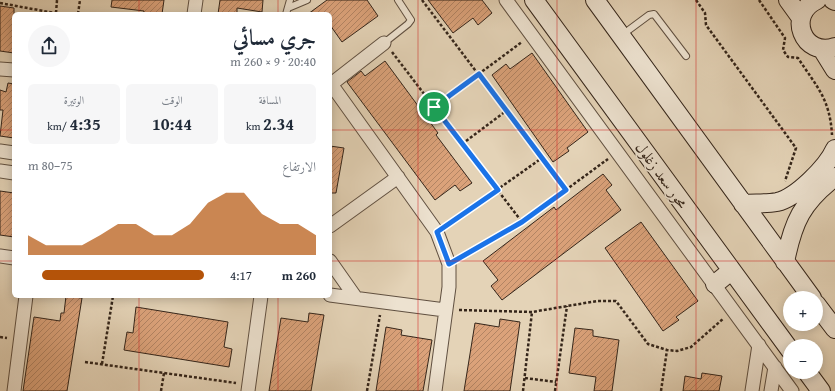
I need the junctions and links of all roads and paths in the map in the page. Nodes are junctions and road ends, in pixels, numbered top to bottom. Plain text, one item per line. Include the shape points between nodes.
1 (9, 0) edge
2 (58, 0) edge
3 (80, 0) edge
4 (196, 0) edge
5 (290, 0) edge
6 (307, 0) edge
7 (398, 0) edge
8 (422, 0) edge
9 (506, 0) edge
10 (534, 0) edge
11 (595, 0) edge
12 (696, 0) edge
13 (759, 0) edge
14 (788, 0) edge
15 (817, 0) edge
16 (0, 3) edge
17 (8, 5) junction
18 (287, 11) edge
19 (46, 12) edge
20 (57, 12) edge
21 (78, 12) edge
22 (194, 12) edge
23 (801, 18) junction
24 (532, 35) junction
25 (621, 36) junction
26 (384, 43) junction
27 (828, 48) edge
28 (686, 56) dead end
29 (0, 69) edge
30 (12, 70) edge
31 (835, 70) edge
32 (479, 74) junction
33 (332, 83) edge
34 (332, 88) edge
35 (434, 107) junction
36 (506, 110) junction
37 (462, 144) junction
38 (0, 151) edge
39 (834, 151) edge
40 (618, 152) junction
41 (12, 153) edge
42 (542, 158) junction
43 (0, 171) edge
44 (12, 173) edge
45 (835, 177) edge
46 (398, 178) junction
47 (498, 190) junction
48 (566, 190) junction
49 (778, 202) junction
50 (742, 204) junction
51 (522, 222) junction
52 (332, 225) edge
53 (437, 232) junction
54 (0, 256) edge
55 (12, 258) edge
56 (785, 262) junction
57 (332, 264) edge
58 (449, 264) junction
59 (731, 271) junction
60 (715, 284) junction
61 (807, 291) edge
62 (332, 295) edge
63 (26, 298) edge
64 (112, 298) edge
65 (261, 298) edge
66 (356, 298) junction
67 (382, 301) junction
68 (567, 306) junction
69 (445, 310) junction
70 (733, 310) junction
71 (532, 312) junction
72 (823, 313) edge
73 (835, 329) edge
74 (783, 341) edge
75 (759, 345) junction
76 (667, 350) junction
77 (84, 362) dead end
78 (102, 364) junction
79 (775, 367) junction
80 (164, 373) junction
81 (525, 378) junction
82 (812, 379) edge
83 (556, 382) junction
84 (248, 388) edge
85 (14, 391) edge
86 (161, 391) edge
87 (367, 391) edge
88 (435, 391) edge
89 (523, 391) edge
90 (555, 391) edge
91 (661, 391) edge
92 (752, 391) edge
93 (771, 391) edge
94 (792, 391) edge
95 (821, 391) edge

1 - 17 path
2 - 20 path
3 - 21 path
4 - 22 street
5 - 18 lane
6 - 18 lane
7 - 26 lane via 411,20
8 - 32 path
9 - 24 street
10 - 59 main road, محور سعد زغلول
11 - 25 main road
12 - 49 path via 705,13 706,25 796,148
13 - 39 path via 785,38 783,50 788,57 798,58 826,100
14 - 23 main road
15 - 23 main road via 807,6
16 - 17 path
17 - 19 path
23 - 27 main road via 800,25 804,38 815,47
24 - 32 path
24 - 40 street
25 - 28 lane via 654,14
25 - 50 main road
26 - 33 street
26 - 35 path
27 - 31 main road
29 - 30 street
32 - 35 path
32 - 36 path
34 - 46 street
35 - 37 path
36 - 37 path
36 - 42 path
37 - 47 path
38 - 41 street
39 - 49 main road via 810,180 794,194
40 - 48 path
40 - 60 street
42 - 47 path
42 - 48 path
43 - 44 street
45 - 56 main road via 822,187 798,217 791,233
46 - 52 street
46 - 53 street
47 - 51 path
47 - 53 path
48 - 51 path
49 - 50 main road
50 - 56 main road
51 - 58 path
53 - 58 street
54 - 55 street
56 - 61 main road
57 - 66 street
58 - 69 street
59 - 60 main road
59 - 74 main road, محور سعد زغلول
60 - 70 street
62 - 66 street
63 - 85 street
64 - 78 path
65 - 84 street
66 - 67 street
67 - 69 street
67 - 87 path
68 - 71 path
68 - 76 path via 606,300 616,301 648,344
68 - 83 path
69 - 71 path
69 - 88 street
70 - 75 street
70 - 76 path via 691,347 677,351
71 - 81 path
72 - 73 main road
75 - 79 street
75 - 92 street
76 - 91 path
77 - 78 path
78 - 80 path
79 - 93 street
79 - 94 street
80 - 84 path
80 - 86 path
81 - 83 path
81 - 89 path
82 - 95 main road
83 - 90 path

